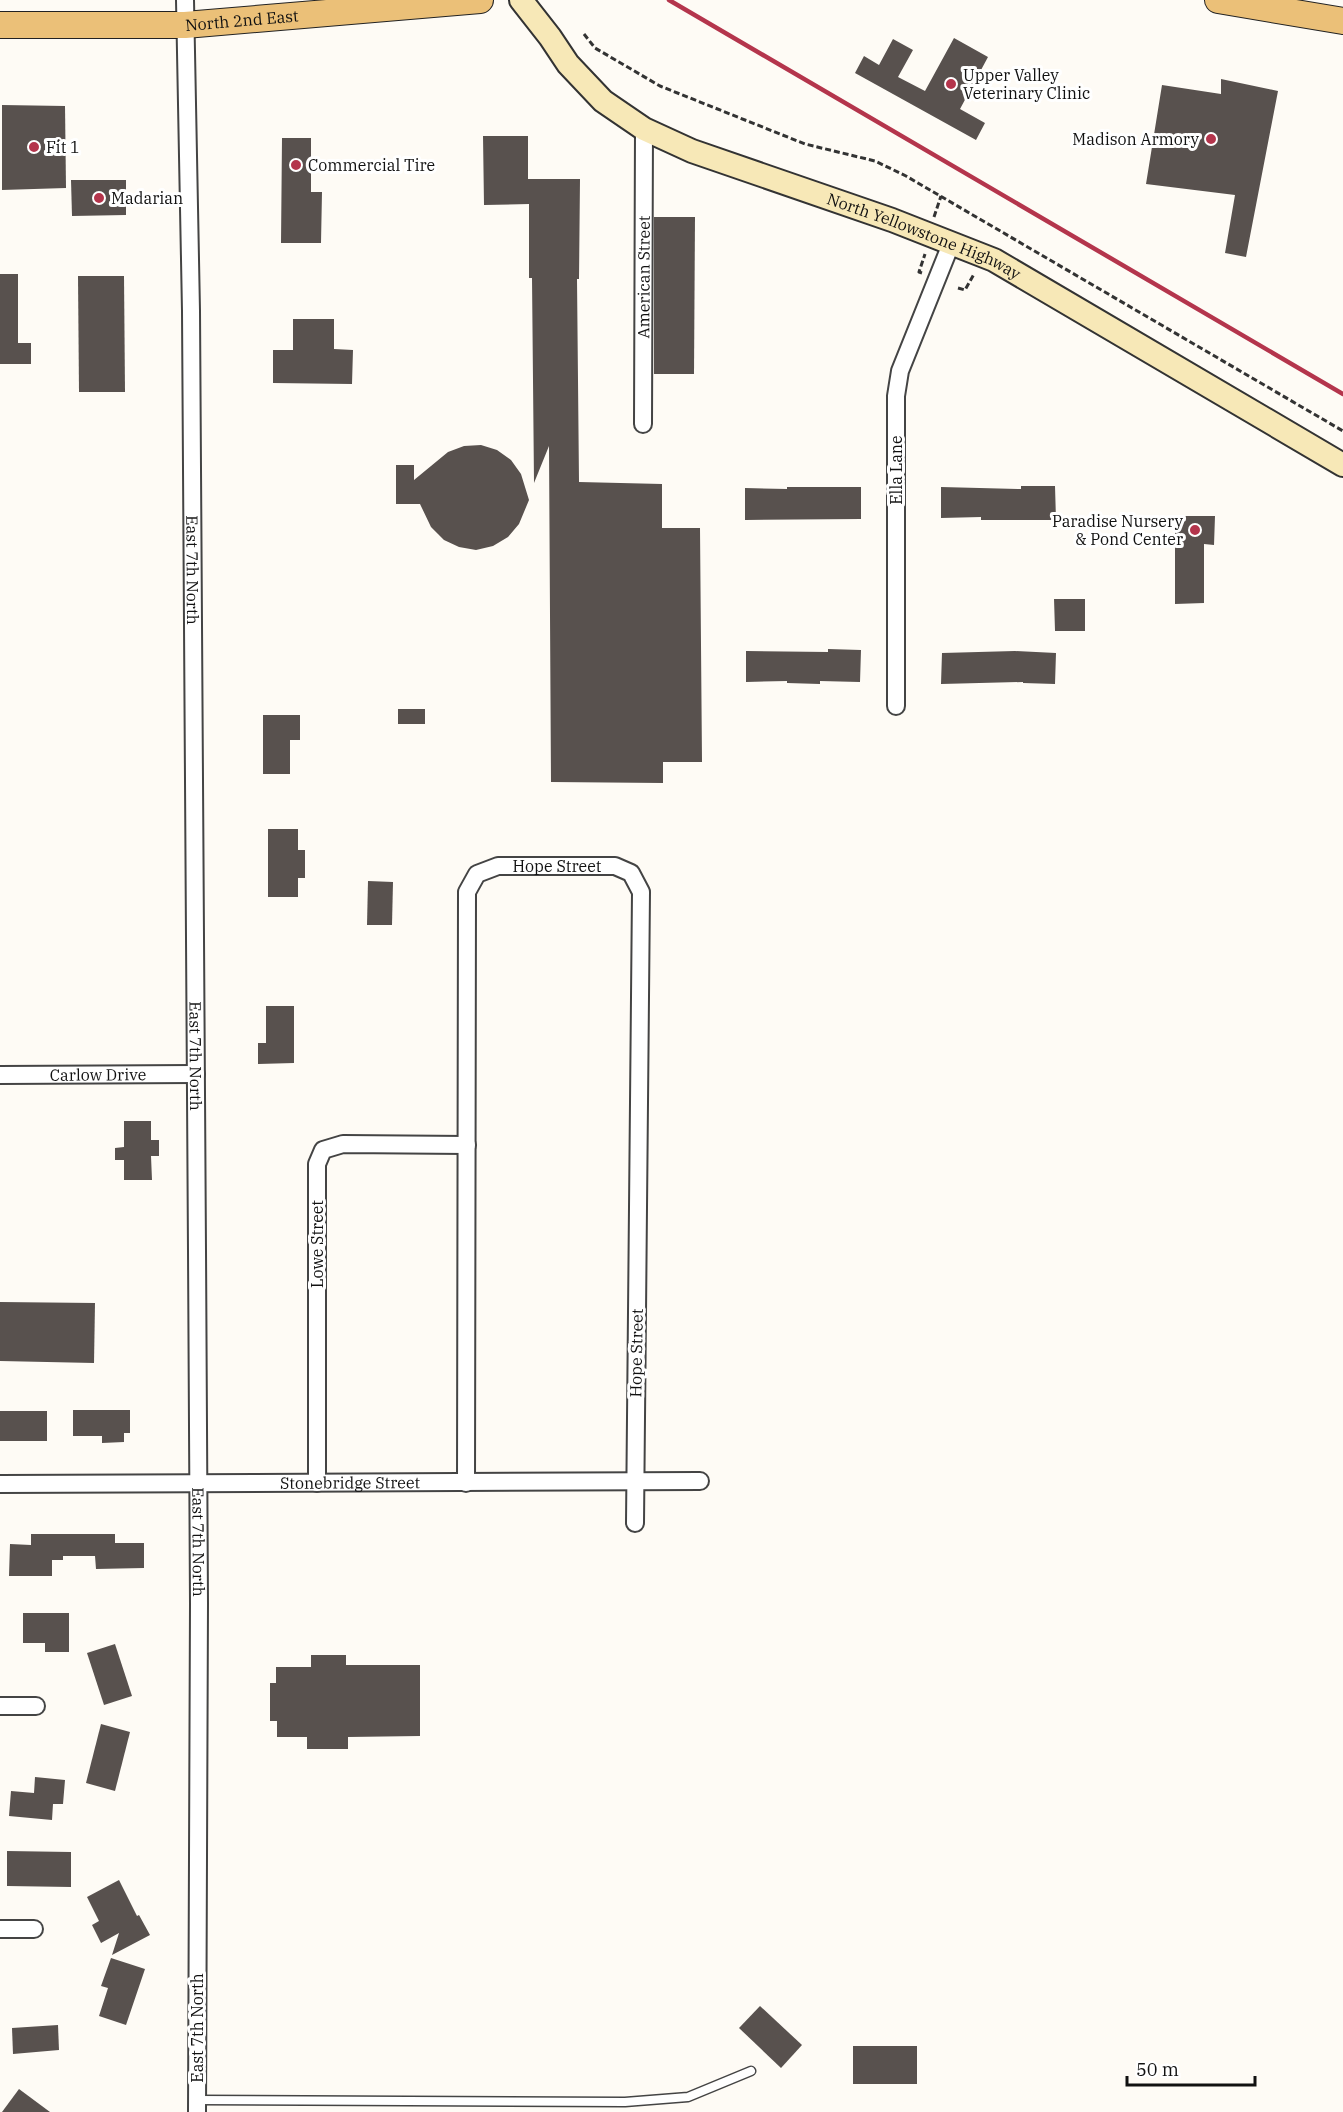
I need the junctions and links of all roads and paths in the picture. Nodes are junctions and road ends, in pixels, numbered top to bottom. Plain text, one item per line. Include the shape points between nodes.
1 (480, 0) edge
2 (522, 0) edge
3 (1218, 0) edge
4 (185, 13) edge
5 (1343, 21) edge
6 (0, 25) edge
7 (584, 34) dead end
8 (644, 129) junction
9 (941, 196) junction
10 (933, 219) dead end
11 (951, 244) junction
12 (925, 254) dead end
13 (919, 272) dead end
14 (974, 274) dead end
15 (958, 288) dead end
16 (643, 424) dead end
17 (1343, 431) edge
18 (1343, 465) edge
19 (896, 706) dead end
20 (196, 1074) junction
21 (0, 1075) edge
22 (467, 1145) junction
23 (700, 1481) dead end
24 (635, 1482) junction
25 (466, 1483) junction
26 (0, 1484) edge
27 (198, 1484) junction
28 (317, 1484) junction
29 (635, 1524) dead end
30 (0, 1706) edge
31 (36, 1706) dead end
32 (0, 1929) edge
33 (34, 1929) dead end
34 (751, 2071) dead end
35 (197, 2106) edge

1 - 4 main road, North 2nd East
2 - 8 main road, North Yellowstone Highway via 568,64 603,101
3 - 5 main road
4 - 6 main road, North 2nd East
4 - 20 street, East 7th North
7 - 9 path via 596,48 660,86 805,144 875,161
8 - 11 main road, North Yellowstone Highway
8 - 16 street, American Street
9 - 10 path
9 - 17 path
11 - 18 main road, North Yellowstone Highway via 994,260
11 - 19 street, Ella Lane via 900,371 896,396
12 - 13 path
14 - 15 path via 965,290
20 - 21 street, Carlow Drive
20 - 27 street, East 7th North
22 - 24 street, Hope Street via 467,892 477,874 498,867 615,867 631,873 641,892
22 - 25 street, Hope Street
22 - 28 street, Lowe Street via 343,1144 323,1150 317,1164
23 - 24 street, Stonebridge Street
24 - 25 street, Stonebridge Street
24 - 29 street, Hope Street
25 - 28 street, Stonebridge Street
26 - 27 street, Stonebridge Street
27 - 28 street, Stonebridge Street
27 - 35 street, East 7th North
30 - 31 street
32 - 33 street
34 - 35 lane via 688,2097 665,2100

